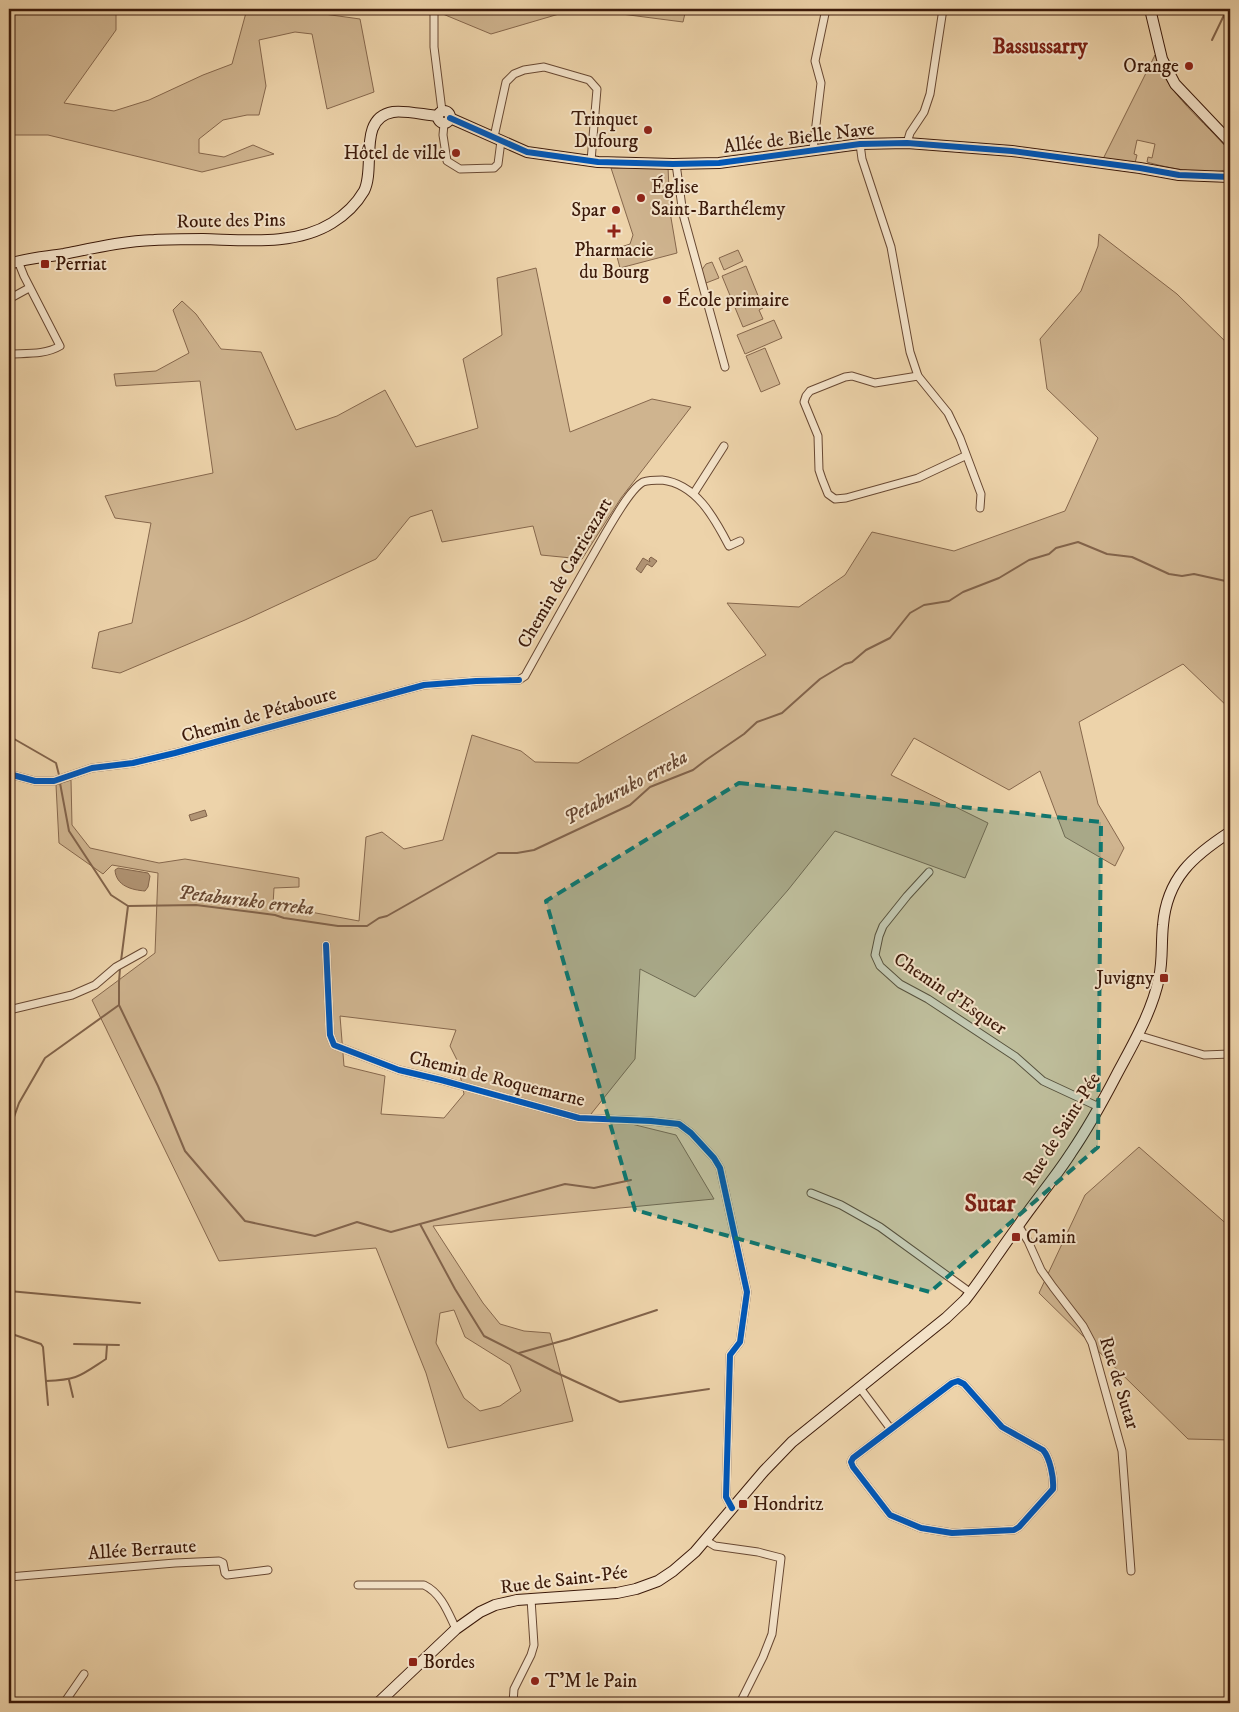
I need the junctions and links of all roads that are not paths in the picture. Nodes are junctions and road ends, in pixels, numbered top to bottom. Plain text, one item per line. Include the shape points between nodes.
1 (434, 9) edge
2 (826, 9) edge
3 (943, 9) edge
4 (1150, 9) edge
5 (443, 117) junction
6 (497, 139) junction
7 (1230, 142) edge
8 (908, 143) junction
9 (860, 144) junction
10 (813, 150) junction
11 (591, 161) junction
12 (676, 164) junction
13 (1230, 172) edge
14 (1217, 176) junction
15 (1230, 177) edge
16 (13, 262) edge
17 (30, 288) junction
18 (9, 299) edge
19 (9, 354) edge
20 (726, 367) dead end
21 (918, 376) junction
22 (724, 446) dead end
23 (966, 456) junction
24 (694, 493) junction
25 (980, 508) dead end
26 (740, 541) dead end
27 (519, 680) joint
28 (9, 774) edge
29 (1230, 832) edge
30 (929, 872) dead end
31 (326, 945) dead end
32 (143, 952) dead end
33 (9, 1010) edge
34 (1137, 1035) junction
35 (1230, 1054) edge
36 (1099, 1107) junction
37 (811, 1193) dead end
38 (1018, 1226) junction
39 (971, 1292) junction
40 (860, 1388) junction
41 (890, 1428) junction
42 (732, 1508) junction
43 (705, 1540) junction
44 (268, 1570) dead end
45 (1131, 1571) dead end
46 (9, 1577) edge
47 (358, 1585) dead end
48 (531, 1599) junction
49 (456, 1629) junction
50 (84, 1674) dead end
51 (64, 1703) edge
52 (378, 1703) edge
53 (513, 1703) edge
54 (740, 1703) edge

1 - 5 street via 434,48
2 - 10 street via 815,61 822,83
3 - 8 street via 930,94
4 - 7 main road via 1162,59 1175,84
5 - 6 main road, Allée de Bielle Nave
5 - 6 street via 448,161 460,170 494,168 498,164
5 - 16 main road, Route des Pins via 394,111 378,119 371,135 365,190 345,213 316,230 273,240 143,241
6 - 11 main road, Allée de Bielle Nave via 527,152
6 - 11 street via 506,82 524,70 544,67 589,80 598,89
8 - 9 main road, Allée de Bielle Nave
8 - 14 main road, Allée de Bielle Nave via 1012,151 1179,175
9 - 10 main road, Allée de Bielle Nave
9 - 21 street via 891,247 906,336
10 - 12 main road, Allée de Bielle Nave via 719,163
11 - 12 main road, Allée de Bielle Nave
12 - 20 street via 682,208
13 - 14 main road, Allée de Bielle Nave
14 - 15 main road, Allée de Bielle Nave
16 - 17 street
17 - 18 street
17 - 19 street via 60,346 41,353
21 - 23 street via 948,413
21 - 23 street via 875,384 852,376 810,390 804,402 818,436 820,470 828,494 835,499 846,498 918,478
22 - 24 street
23 - 25 street via 981,494
24 - 26 street via 728,546
24 - 27 street, Chemin de Carricazart via 672,481 654,479 642,483 626,501 525,676
27 - 28 street, Chemin de Pétaboure via 424,685 170,755 92,768 54,781 35,782
29 - 34 main road, Rue de Saint-Pée via 1198,854 1174,884 1165,907 1162,962 1155,994
30 - 36 street, Chemin d'Esquer via 884,926 875,955 880,966 900,984 928,998 1016,1057 1043,1081
31 - 42 street, Chemin de Roquemarne via 330,1035 334,1045 399,1070 579,1118 679,1124 714,1158 720,1168 747,1292 740,1342 730,1355 726,1497
32 - 33 street via 116,967 95,985 72,995
34 - 35 street via 1204,1054
34 - 36 main road, Rue de Saint-Pée
36 - 38 main road, Rue de Saint-Pée
37 - 39 street via 880,1226
38 - 39 main road, Rue de Saint-Pée
38 - 45 street, Rue de Sutar via 1041,1270 1092,1343 1122,1451
39 - 40 main road, Rue de Saint-Pée via 946,1318
40 - 41 street
40 - 42 main road, Rue de Saint-Pée via 792,1442
41 - 41 street via 854,1458 852,1466 890,1515 921,1528 952,1533 1014,1530 1053,1489 1054,1481 1043,1450 1002,1427 958,1381 952,1382
42 - 43 main road, Rue de Saint-Pée
43 - 48 main road, Rue de Saint-Pée via 673,1571 647,1586 617,1592
43 - 54 street via 714,1546 781,1558 772,1634
44 - 46 street, Allée Berraute via 227,1576 223,1563 219,1561
47 - 49 street via 424,1585 431,1588
48 - 49 main road, Rue de Saint-Pée via 495,1605
48 - 53 street via 534,1645 514,1689
49 - 52 main road, Rue de Saint-Pée
50 - 51 street

